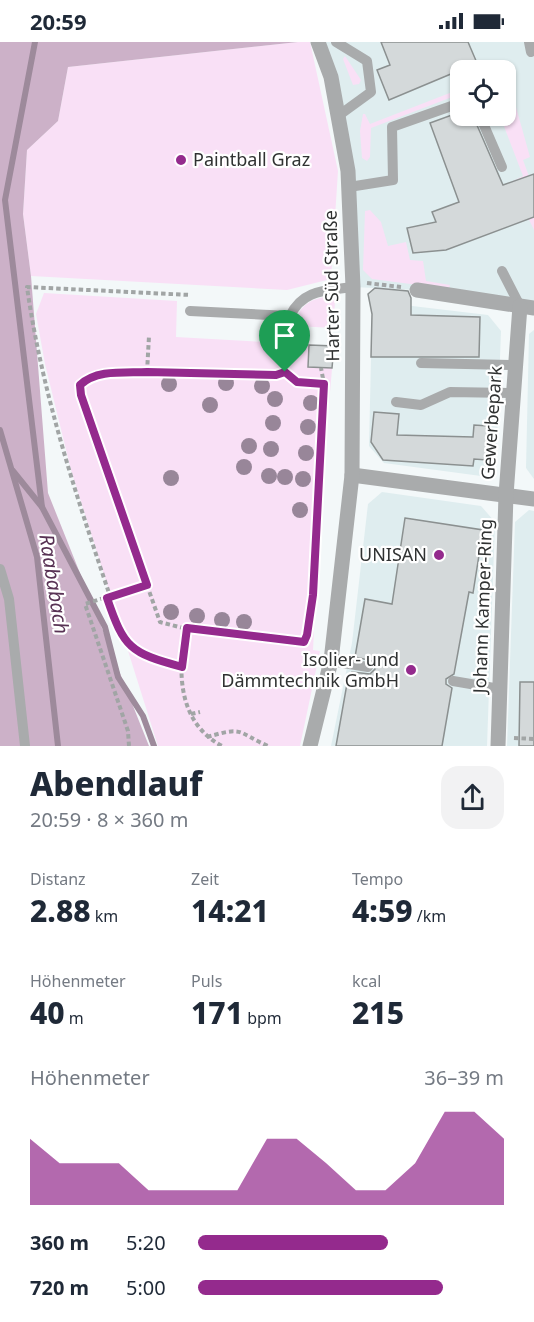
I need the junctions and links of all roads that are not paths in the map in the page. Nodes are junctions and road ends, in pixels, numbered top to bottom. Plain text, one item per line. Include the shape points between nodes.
1 (318, 42) edge
2 (336, 42) edge
3 (450, 107) edge
4 (338, 116) junction
5 (484, 126) edge
6 (502, 167) dead end
7 (349, 187) junction
8 (502, 271) dead end
9 (353, 287) junction
10 (417, 290) road end
11 (527, 307) edge
12 (190, 311) dead end
13 (421, 363) dead end
14 (515, 365) junction
15 (514, 393) junction
16 (396, 402) dead end
17 (352, 475) junction
18 (506, 495) junction
19 (534, 499) edge
20 (0, 568) edge
21 (331, 661) junction
22 (368, 667) dead end
23 (453, 681) dead end
24 (500, 689) junction
25 (25, 746) edge
26 (310, 746) edge
27 (498, 746) edge

1 - 4 street, Harter Süd Straße via 331,77
2 - 4 lane via 367,61 371,92
3 - 7 lane via 392,127 393,180
4 - 7 street, Harter Süd Straße
5 - 6 lane
7 - 9 street, Harter Süd Straße
8 - 11 lane
9 - 12 lane via 312,294 296,303 290,316
9 - 17 street, Harter Süd Straße
10 - 11 street
11 - 14 street, Gewerbepark
13 - 14 lane
14 - 15 street, Gewerbepark
15 - 16 lane via 450,392 421,405
15 - 18 street, Gewerbepark
17 - 18 street, Gewerbepark
17 - 21 street, Harter Süd Straße
18 - 19 street, Johann Kamper-Ring
18 - 24 street, Johann Kamper-Ring
20 - 25 lane via 9,599
21 - 22 lane
21 - 26 street, Harter Süd Straße
23 - 24 lane
24 - 27 street, Johann Kamper-Ring

